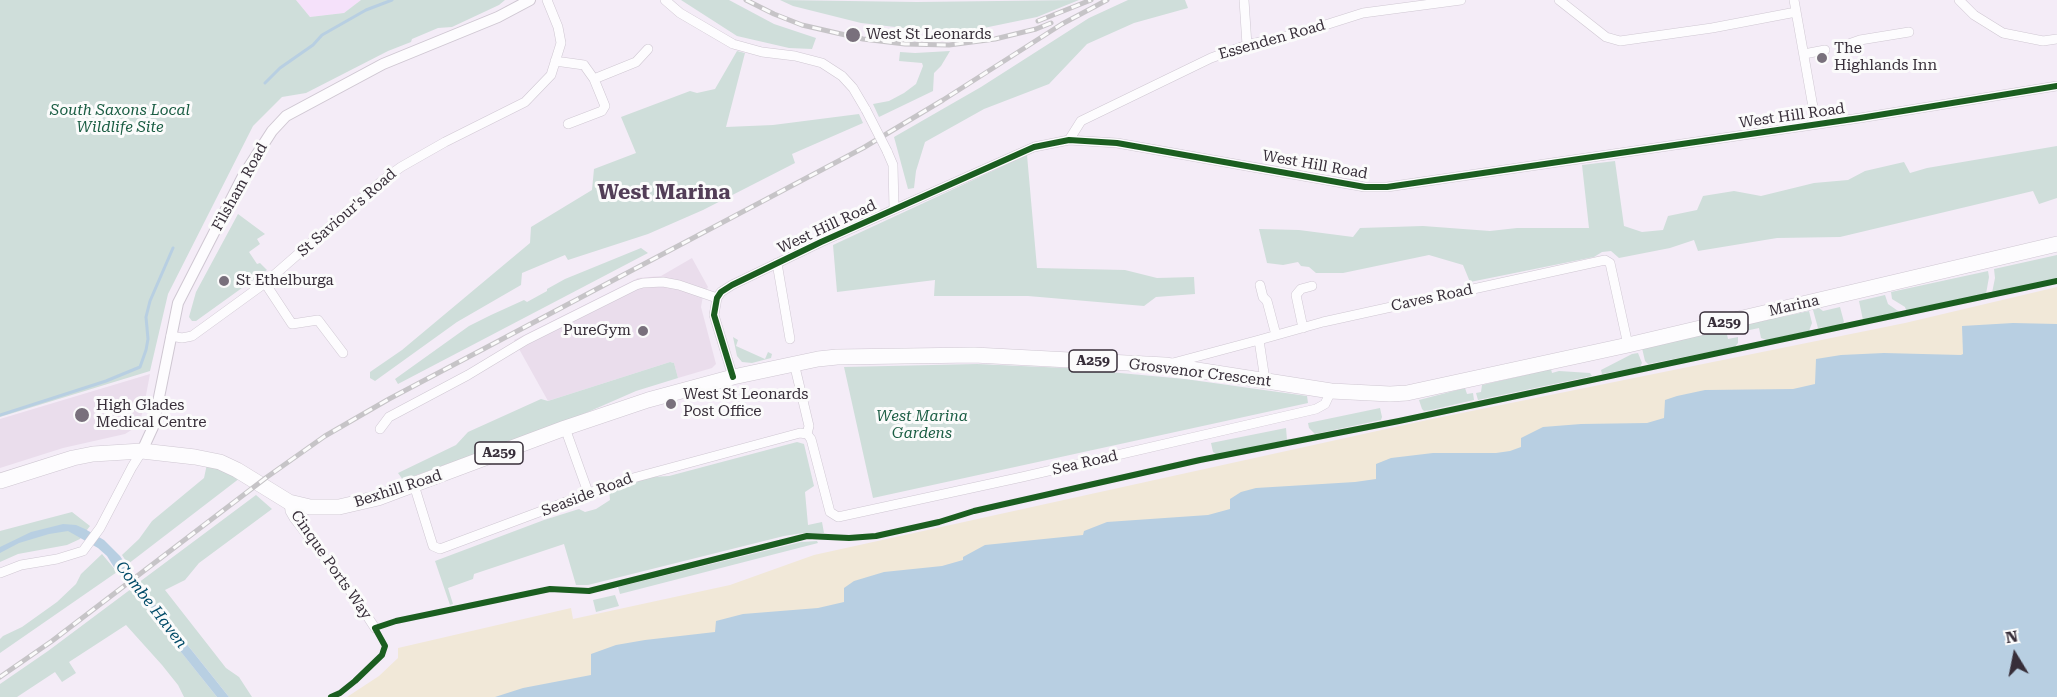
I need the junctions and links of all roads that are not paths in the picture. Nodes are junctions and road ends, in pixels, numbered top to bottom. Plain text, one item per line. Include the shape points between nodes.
1 (530, 0) edge
2 (547, 0) edge
3 (665, 0) edge
4 (1244, 0) edge
5 (1461, 0) edge
6 (1559, 0) edge
7 (1794, 0) edge
8 (1959, 0) edge
9 (1796, 12) junction
10 (1909, 32) dead end
11 (2057, 39) edge
12 (1247, 45) junction
13 (1840, 47) dead end
14 (648, 49) dead end
15 (1825, 50) dead end
16 (1804, 54) junction
17 (555, 61) junction
18 (594, 79) junction
19 (2057, 86) edge
20 (568, 124) dead end
21 (1816, 124) junction
22 (1069, 140) junction
23 (894, 209) junction
24 (2057, 244) edge
25 (777, 263) junction
26 (265, 283) junction
27 (1260, 285) dead end
28 (1312, 286) dead end
29 (717, 298) junction
30 (1303, 328) junction
31 (1276, 335) junction
32 (171, 336) junction
33 (790, 339) dead end
34 (1259, 340) junction
35 (1628, 345) junction
36 (343, 353) dead end
37 (794, 363) junction
38 (1165, 365) junction
39 (733, 377) junction
40 (1265, 380) junction
41 (1331, 391) junction
42 (1390, 394) joint
43 (565, 428) junction
44 (380, 429) dead end
45 (807, 434) junction
46 (142, 451) junction
47 (0, 481) edge
48 (414, 485) junction
49 (589, 495) junction
50 (290, 502) junction
51 (0, 573) edge
52 (375, 628) dead end

1 - 32 street, Filsham Road via 383,64 286,116 243,176 178,303
2 - 17 street, St Saviour's Road via 561,43
3 - 23 street, bridge via 733,44 822,63 842,76 853,88 887,151 892,165
4 - 12 street
5 - 12 street, Essenden Road via 1363,13
6 - 9 street via 1606,37 1620,41
7 - 9 street
8 - 11 street via 2003,33 2043,41
9 - 16 street
10 - 13 street
12 - 22 street, Essenden Road via 1211,57 1081,121
14 - 18 street via 636,62
15 - 16 street
16 - 21 street
17 - 18 street via 584,65
17 - 26 street, St Saviour's Road via 551,75 525,102 401,166
18 - 20 street via 605,106 602,111
19 - 21 street, West Hill Road
21 - 22 street, West Hill Road via 1387,187 1365,187 1117,143
22 - 23 street, West Hill Road via 1034,147
23 - 25 street, West Hill Road
24 - 35 highway, Marina / A259
25 - 29 street, West Hill Road via 732,285
25 - 33 street
26 - 32 street, St Saviour's Road via 192,336
26 - 36 street via 292,324 318,320
27 - 31 street
28 - 30 street via 1300,289 1296,295
29 - 39 street via 714,315
29 - 44 street via 663,282 636,285 526,340 389,417
30 - 31 street, Caves Road
30 - 35 street, Caves Road via 1605,260 1610,263
31 - 34 street, Caves Road
32 - 46 street, Filsham Road via 153,427
34 - 38 street, Caves Road
34 - 40 street
35 - 42 highway, Marina / A259
37 - 38 highway, Grosvenor Crescent / A259 via 837,357 974,356
37 - 39 highway, Bexhill Road / A259
37 - 45 street via 809,426
38 - 40 highway, Grosvenor Crescent / A259
39 - 43 highway, Bexhill Road / A259
40 - 41 highway, Grosvenor Crescent / A259
41 - 42 highway, Grosvenor Crescent / A259
41 - 45 street, Sea Road via 1316,409 838,517 830,512
43 - 48 highway, Bexhill Road / A259
43 - 49 street
45 - 49 street, Seaside Road via 678,465
46 - 47 highway, Bexhill Road / A259 via 73,458
46 - 50 highway, Bexhill Road / A259 via 220,462
46 - 51 street via 100,528 83,550
48 - 49 street, Seaside Road via 433,546 440,549
48 - 50 highway, Bexhill Road / A259 via 339,507
50 - 52 street, Cinque Ports Way via 294,518

